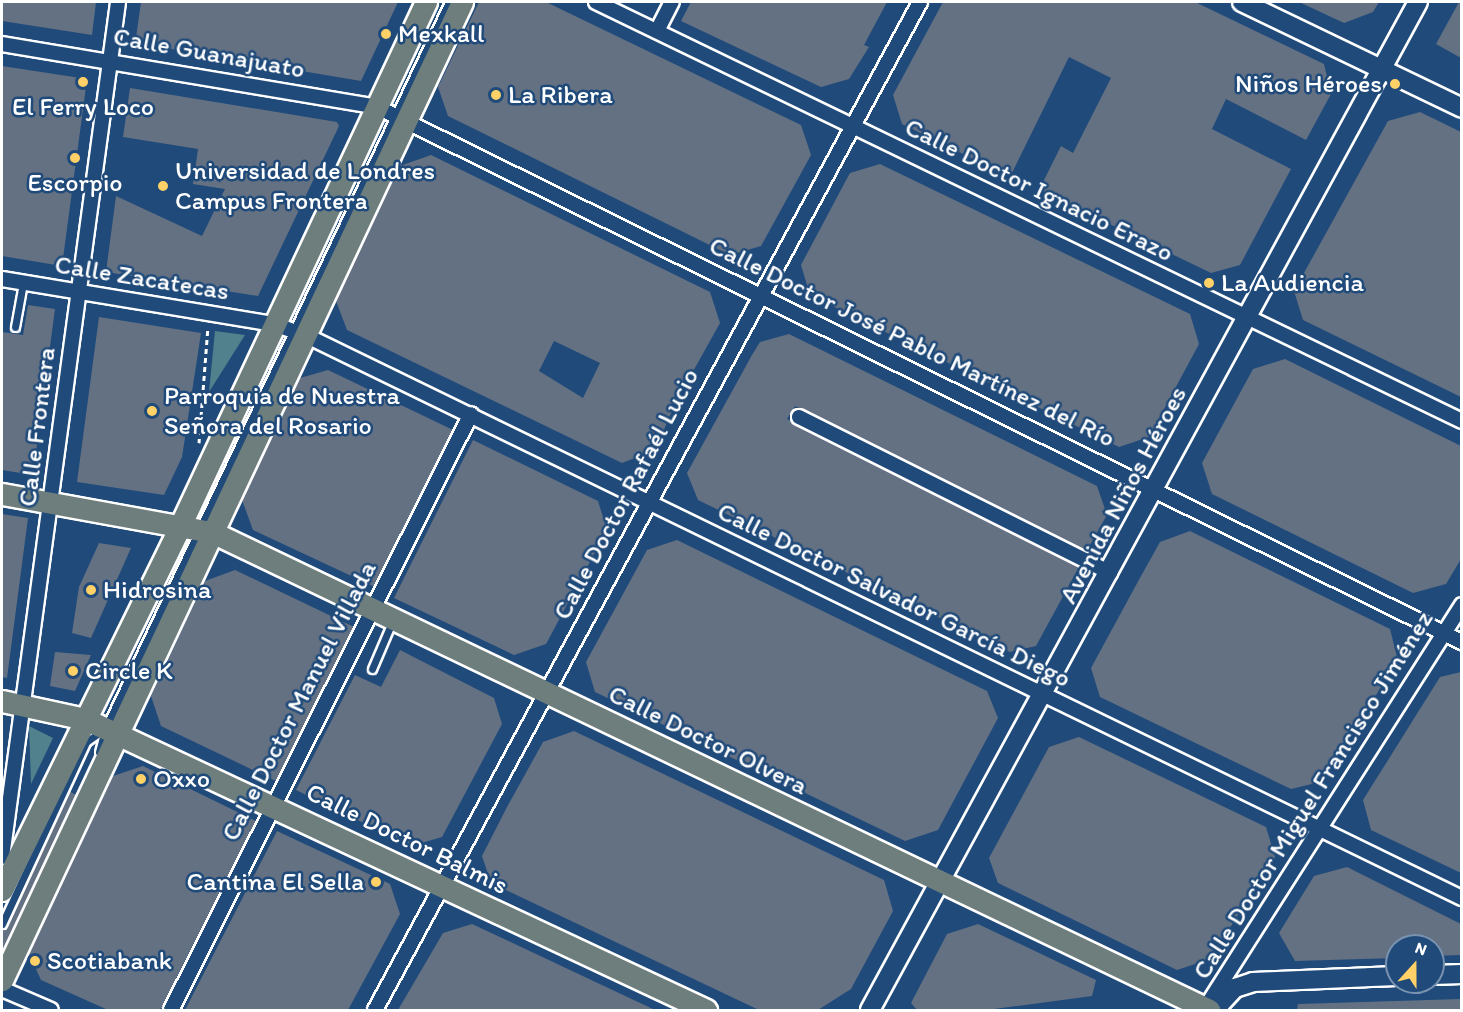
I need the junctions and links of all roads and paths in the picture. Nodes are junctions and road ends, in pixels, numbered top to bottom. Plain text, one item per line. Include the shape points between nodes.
1 (118, 2) edge
2 (426, 2) edge
3 (449, 2) edge
4 (462, 2) edge
5 (596, 2) edge
6 (672, 2) edge
7 (920, 2) edge
8 (1242, 2) edge
9 (1418, 2) edge
10 (657, 31) junction
11 (2, 44) edge
12 (110, 59) junction
13 (1381, 68) junction
14 (377, 107) junction
15 (1461, 108) edge
16 (401, 117) junction
17 (853, 127) junction
18 (2, 279) edge
19 (23, 283) junction
20 (79, 292) junction
21 (761, 294) junction
22 (210, 313) junction
23 (1248, 317) junction
24 (15, 327) dead end
25 (291, 330) junction
26 (471, 414) junction
27 (799, 417) dead end
28 (1461, 421) edge
29 (198, 451) dead end
30 (1155, 489) junction
31 (2, 494) edge
32 (650, 501) junction
33 (52, 502) junction
34 (198, 529) junction
35 (1110, 573) junction
36 (1461, 605) edge
37 (373, 610) junction
38 (393, 620) junction
39 (1444, 633) junction
40 (1461, 642) edge
41 (372, 669) dead end
42 (546, 693) junction
43 (1044, 696) junction
44 (12, 703) edge
45 (85, 719) junction
46 (111, 732) junction
47 (5, 799) edge
48 (274, 805) junction
49 (1321, 832) junction
50 (2, 858) edge
51 (942, 882) junction
52 (441, 885) junction
53 (2, 890) edge
54 (1461, 898) edge
55 (2, 924) edge
56 (2, 960) edge
57 (1461, 974) edge
58 (1445, 975) edge
59 (1385, 976) edge
60 (2, 980) edge
61 (2, 989) edge
62 (1202, 1010) edge
63 (51, 1011) edge
64 (171, 1011) edge
65 (375, 1011) edge
66 (706, 1011) edge
67 (870, 1011) edge

1 - 12 street, Calle Frontera
2 - 14 main road
3 - 16 lane
4 - 16 main road
5 - 10 street, Calle Doctor Ignacio Erazo
6 - 10 street
7 - 17 street, Calle Doctor Rafaél Lucio
8 - 13 main road
9 - 13 main road, Avenida Niños Héroes
10 - 17 street, Calle Doctor Ignacio Erazo
11 - 12 street, Calle Guanajuato
12 - 14 street, Calle Guanajuato
12 - 20 street, Calle Frontera
13 - 15 main road
13 - 23 main road, Avenida Niños Héroes
14 - 16 street, Calle Guanajuato
14 - 25 main road
16 - 21 street, Calle Doctor José Pablo Martínez del Río
16 - 25 main road
17 - 21 street, Calle Doctor Rafaél Lucio
17 - 23 street, Calle Doctor Ignacio Erazo
18 - 19 street, Calle Zacatecas
19 - 20 street, Calle Zacatecas
19 - 24 lane
20 - 22 street, Calle Zacatecas
20 - 33 street, Calle Frontera
21 - 30 street, Calle Doctor José Pablo Martínez del Río
21 - 32 street, Calle Doctor Rafaél Lucio
22 - 25 street, Calle Zacatecas
22 - 29 path
23 - 28 street, Calle Doctor Ignacio Erazo
23 - 30 main road, Avenida Niños Héroes
25 - 26 street, Calle Doctor Salvador García Diego
25 - 34 main road
25 - 34 main road
26 - 32 street, Calle Doctor Salvador García Diego
26 - 37 street, Calle Doctor Manuel Villada
27 - 35 street
30 - 35 main road, Avenida Niños Héroes
30 - 39 street, Calle Doctor José Pablo Martínez del Río
31 - 33 main road, Calle Doctor Olvera
32 - 42 street, Calle Doctor Rafaél Lucio
32 - 43 street, Calle Doctor Salvador García Diego
33 - 34 main road, Calle Doctor Olvera
33 - 44 street, Calle Frontera
34 - 37 main road, Calle Doctor Olvera
34 - 45 main road
34 - 46 main road
35 - 43 main road, Avenida Niños Héroes
36 - 39 street, Calle Doctor Miguel Francisco Jiménez
37 - 38 main road, Calle Doctor Olvera
37 - 48 street, Calle Doctor Manuel Villada
38 - 41 lane
38 - 42 main road, Calle Doctor Olvera
39 - 40 street, Calle Doctor José Pablo Martínez del Río
39 - 49 street, Calle Doctor Miguel Francisco Jiménez
42 - 51 main road, Calle Doctor Olvera
42 - 52 street, Calle Doctor Rafaél Lucio
43 - 49 street, Calle Doctor Salvador García Diego
43 - 51 main road, Avenida Niños Héroes
44 - 45 main road, Calle Doctor Balmis
44 - 47 street, Calle Frontera
45 - 46 main road, Calle Doctor Balmis
45 - 53 main road
46 - 48 main road, Calle Doctor Balmis
46 - 55 lane via 86,742
46 - 56 lane
46 - 60 main road
47 - 50 street, Calle Frontera
48 - 52 main road, Calle Doctor Balmis
48 - 64 street, Calle Doctor Manuel Villada
49 - 54 street, Calle Doctor Salvador García Diego
49 - 62 street, Calle Doctor Miguel Francisco Jiménez
51 - 62 main road, Calle Doctor Olvera
51 - 67 main road, Avenida Niños Héroes
52 - 65 street, Calle Doctor Rafaél Lucio
52 - 66 main road, Calle Doctor Balmis
57 - 58 main road
59 - 62 main road via 1253,982 1235,988 1218,1006
61 - 63 street

